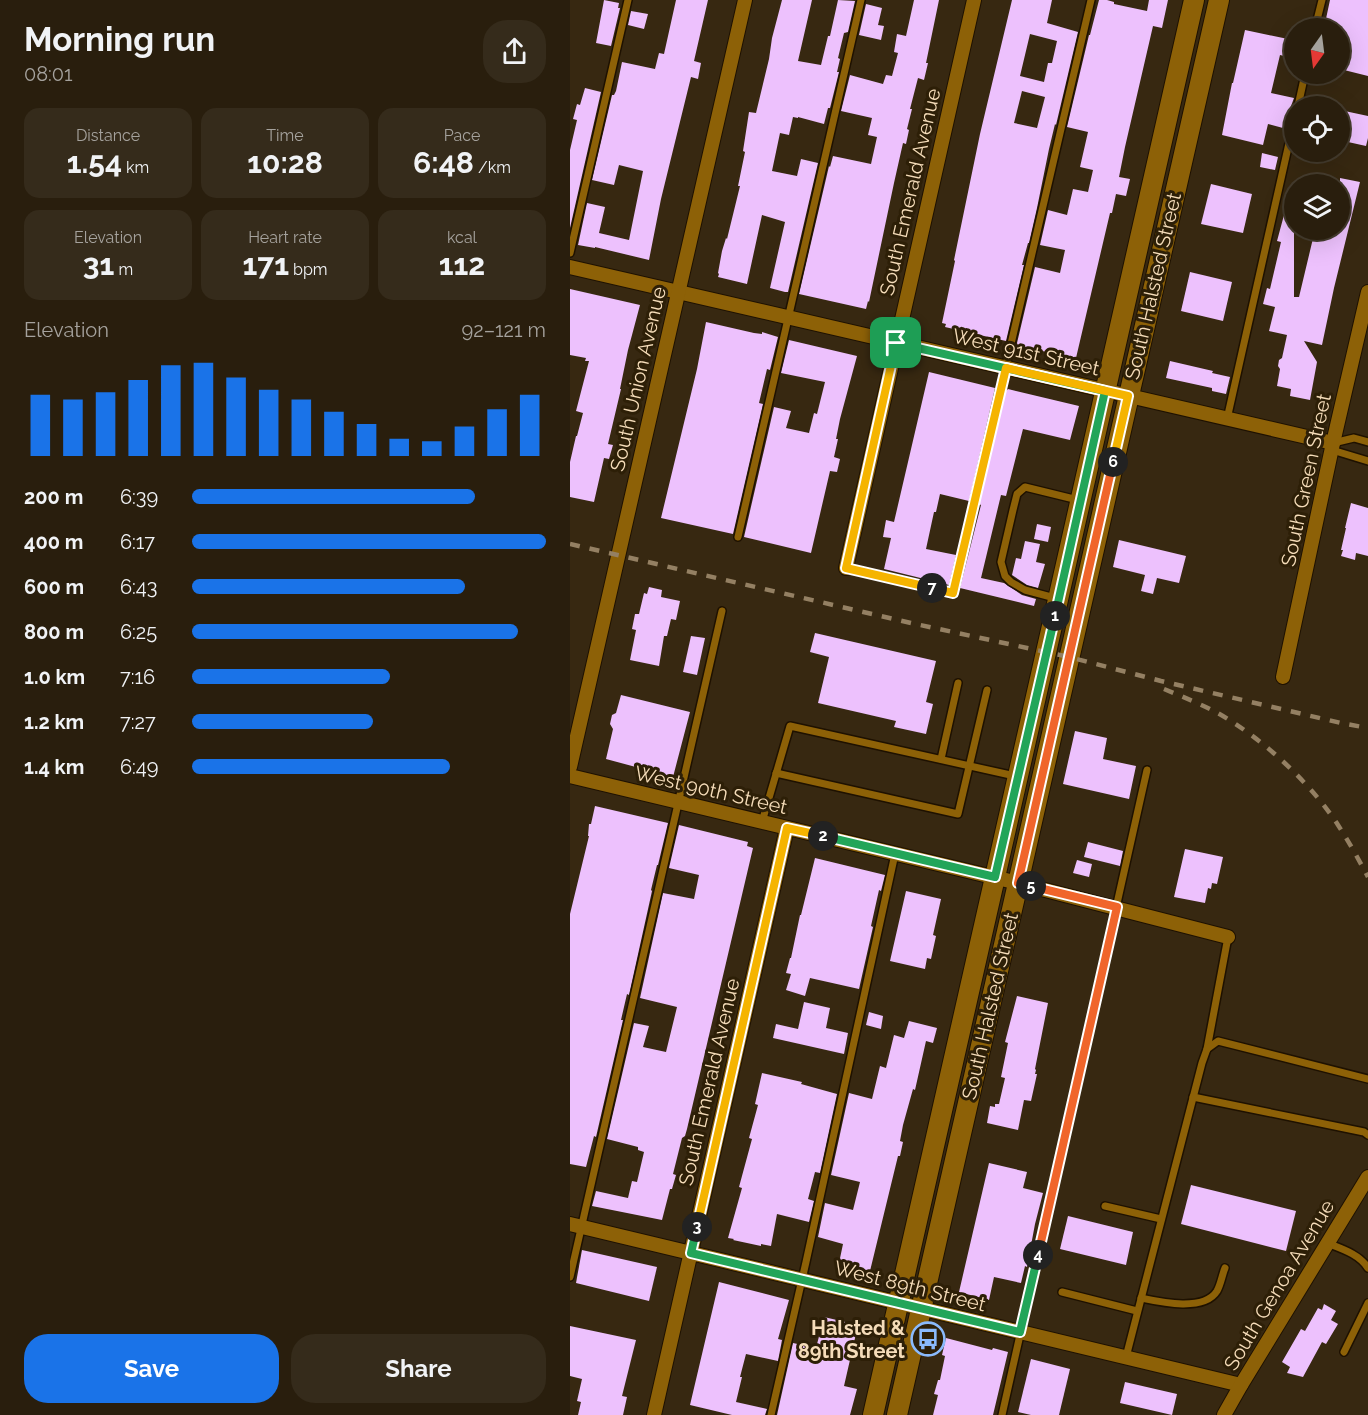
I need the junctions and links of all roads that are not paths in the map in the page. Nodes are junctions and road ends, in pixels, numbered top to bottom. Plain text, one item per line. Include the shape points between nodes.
1 (628, 0) edge
2 (745, 0) edge
3 (861, 0) edge
4 (974, 0) edge
5 (1090, 0) edge
6 (1194, 0) edge
7 (1219, 0) edge
8 (1322, 0) edge
9 (1318, 18) edge
10 (1285, 162) edge
11 (570, 253) edge
12 (570, 267) edge
13 (678, 292) junction
14 (1368, 292) edge
15 (788, 318) junction
16 (896, 343) junction
17 (1006, 368) junction
18 (1105, 391) junction
19 (1128, 396) junction
20 (1227, 419) junction
21 (1368, 442) edge
22 (1332, 447) junction
23 (1368, 461) edge
24 (1081, 501) junction
25 (738, 537) dead end
26 (846, 568) joint
27 (1059, 598) junction
28 (722, 611) dead end
29 (1283, 677) dead end
30 (958, 683) dead end
31 (987, 690) dead end
32 (941, 759) junction
33 (969, 765) junction
34 (570, 767) edge
35 (1147, 770) dead end
36 (776, 773) junction
37 (570, 776) edge
38 (1018, 776) junction
39 (679, 802) junction
40 (762, 822) junction
41 (787, 828) junction
42 (896, 854) junction
43 (995, 877) junction
44 (1018, 883) junction
45 (1117, 907) junction
46 (1228, 937) joint
47 (1207, 1049) junction
48 (1368, 1079) edge
49 (1193, 1097) junction
50 (1368, 1135) edge
51 (1368, 1177) edge
52 (1105, 1206) dead end
53 (1161, 1219) junction
54 (576, 1225) edge
55 (1327, 1243) junction
56 (691, 1253) junction
57 (1225, 1268) dead end
58 (1368, 1268) edge
59 (570, 1276) edge
60 (802, 1280) junction
61 (1062, 1293) dead end
62 (1141, 1298) junction
63 (898, 1303) junction
64 (1368, 1303) edge
65 (921, 1308) junction
66 (1137, 1311) junction
67 (1020, 1332) junction
68 (1344, 1352) dead end
69 (1126, 1357) junction
70 (1241, 1384) junction
71 (654, 1415) edge
72 (771, 1415) edge
73 (873, 1415) edge
74 (897, 1415) edge
75 (1002, 1415) edge
76 (1224, 1415) edge

1 - 11 lane
2 - 13 street, South Union Avenue
3 - 15 lane
4 - 16 street, South Emerald Avenue
5 - 17 lane
6 - 18 main road, South Halsted Street
7 - 19 main road, South Halsted Street
8 - 9 lane
10 - 20 lane
12 - 13 street, West 91st Street
13 - 15 street, West 91st Street
13 - 34 street, South Union Avenue
14 - 22 street, South Green Street
15 - 16 street, West 91st Street
15 - 25 lane
16 - 17 street, West 91st Street
16 - 26 street, South Emerald Avenue
17 - 18 street, West 91st Street
17 - 26 lane via 953,593
18 - 19 street, West 91st Street
18 - 24 main road, South Halsted Street
19 - 20 street, West 91st Street
19 - 44 main road, South Halsted Street
20 - 22 street, West 91st Street
21 - 22 lane via 1353,438
22 - 23 lane
22 - 29 street, South Green Street
24 - 27 main road, South Halsted Street
24 - 27 lane via 1025,488 1017,494 1004,551 1005,576 1011,582 1025,590
27 - 38 main road, South Halsted Street
28 - 39 lane
30 - 32 lane
31 - 33 lane
32 - 33 lane
32 - 36 lane via 790,726
33 - 36 lane via 958,814
33 - 38 lane
35 - 45 lane
36 - 40 lane
37 - 39 street, West 90th Street
38 - 43 main road, South Halsted Street
39 - 40 street, West 90th Street
39 - 54 lane
40 - 41 street, West 90th Street
41 - 42 street, West 90th Street
41 - 56 street, South Emerald Avenue
42 - 43 street, West 90th Street
42 - 60 lane
43 - 44 street, West 90th Street
43 - 63 main road, South Halsted Street
44 - 45 street, West 90th Street
44 - 65 main road, South Halsted Street
45 - 46 street, West 90th Street
45 - 67 lane
46 - 47 lane
47 - 48 lane via 1218,1041
47 - 49 lane
49 - 50 lane
49 - 53 lane
51 - 55 street, South Genoa Avenue
52 - 53 lane
53 - 62 lane
54 - 56 street, West 89th Street
54 - 59 lane
55 - 58 lane via 1363,1260
55 - 70 street, South Genoa Avenue
56 - 60 street, West 89th Street
56 - 71 street, South Emerald Avenue
57 - 62 lane via 1217,1292 1206,1300 1186,1304
60 - 63 street, West 89th Street
60 - 72 lane
61 - 66 lane
62 - 66 lane
63 - 65 street, West 89th Street
63 - 73 main road, South Halsted Street
64 - 68 lane
65 - 67 street, West 89th Street
65 - 74 main road, South Halsted Street
66 - 69 lane
67 - 69 street, West 89th Street
67 - 75 lane
69 - 70 street, West 89th Street
70 - 76 street, South Genoa Avenue

